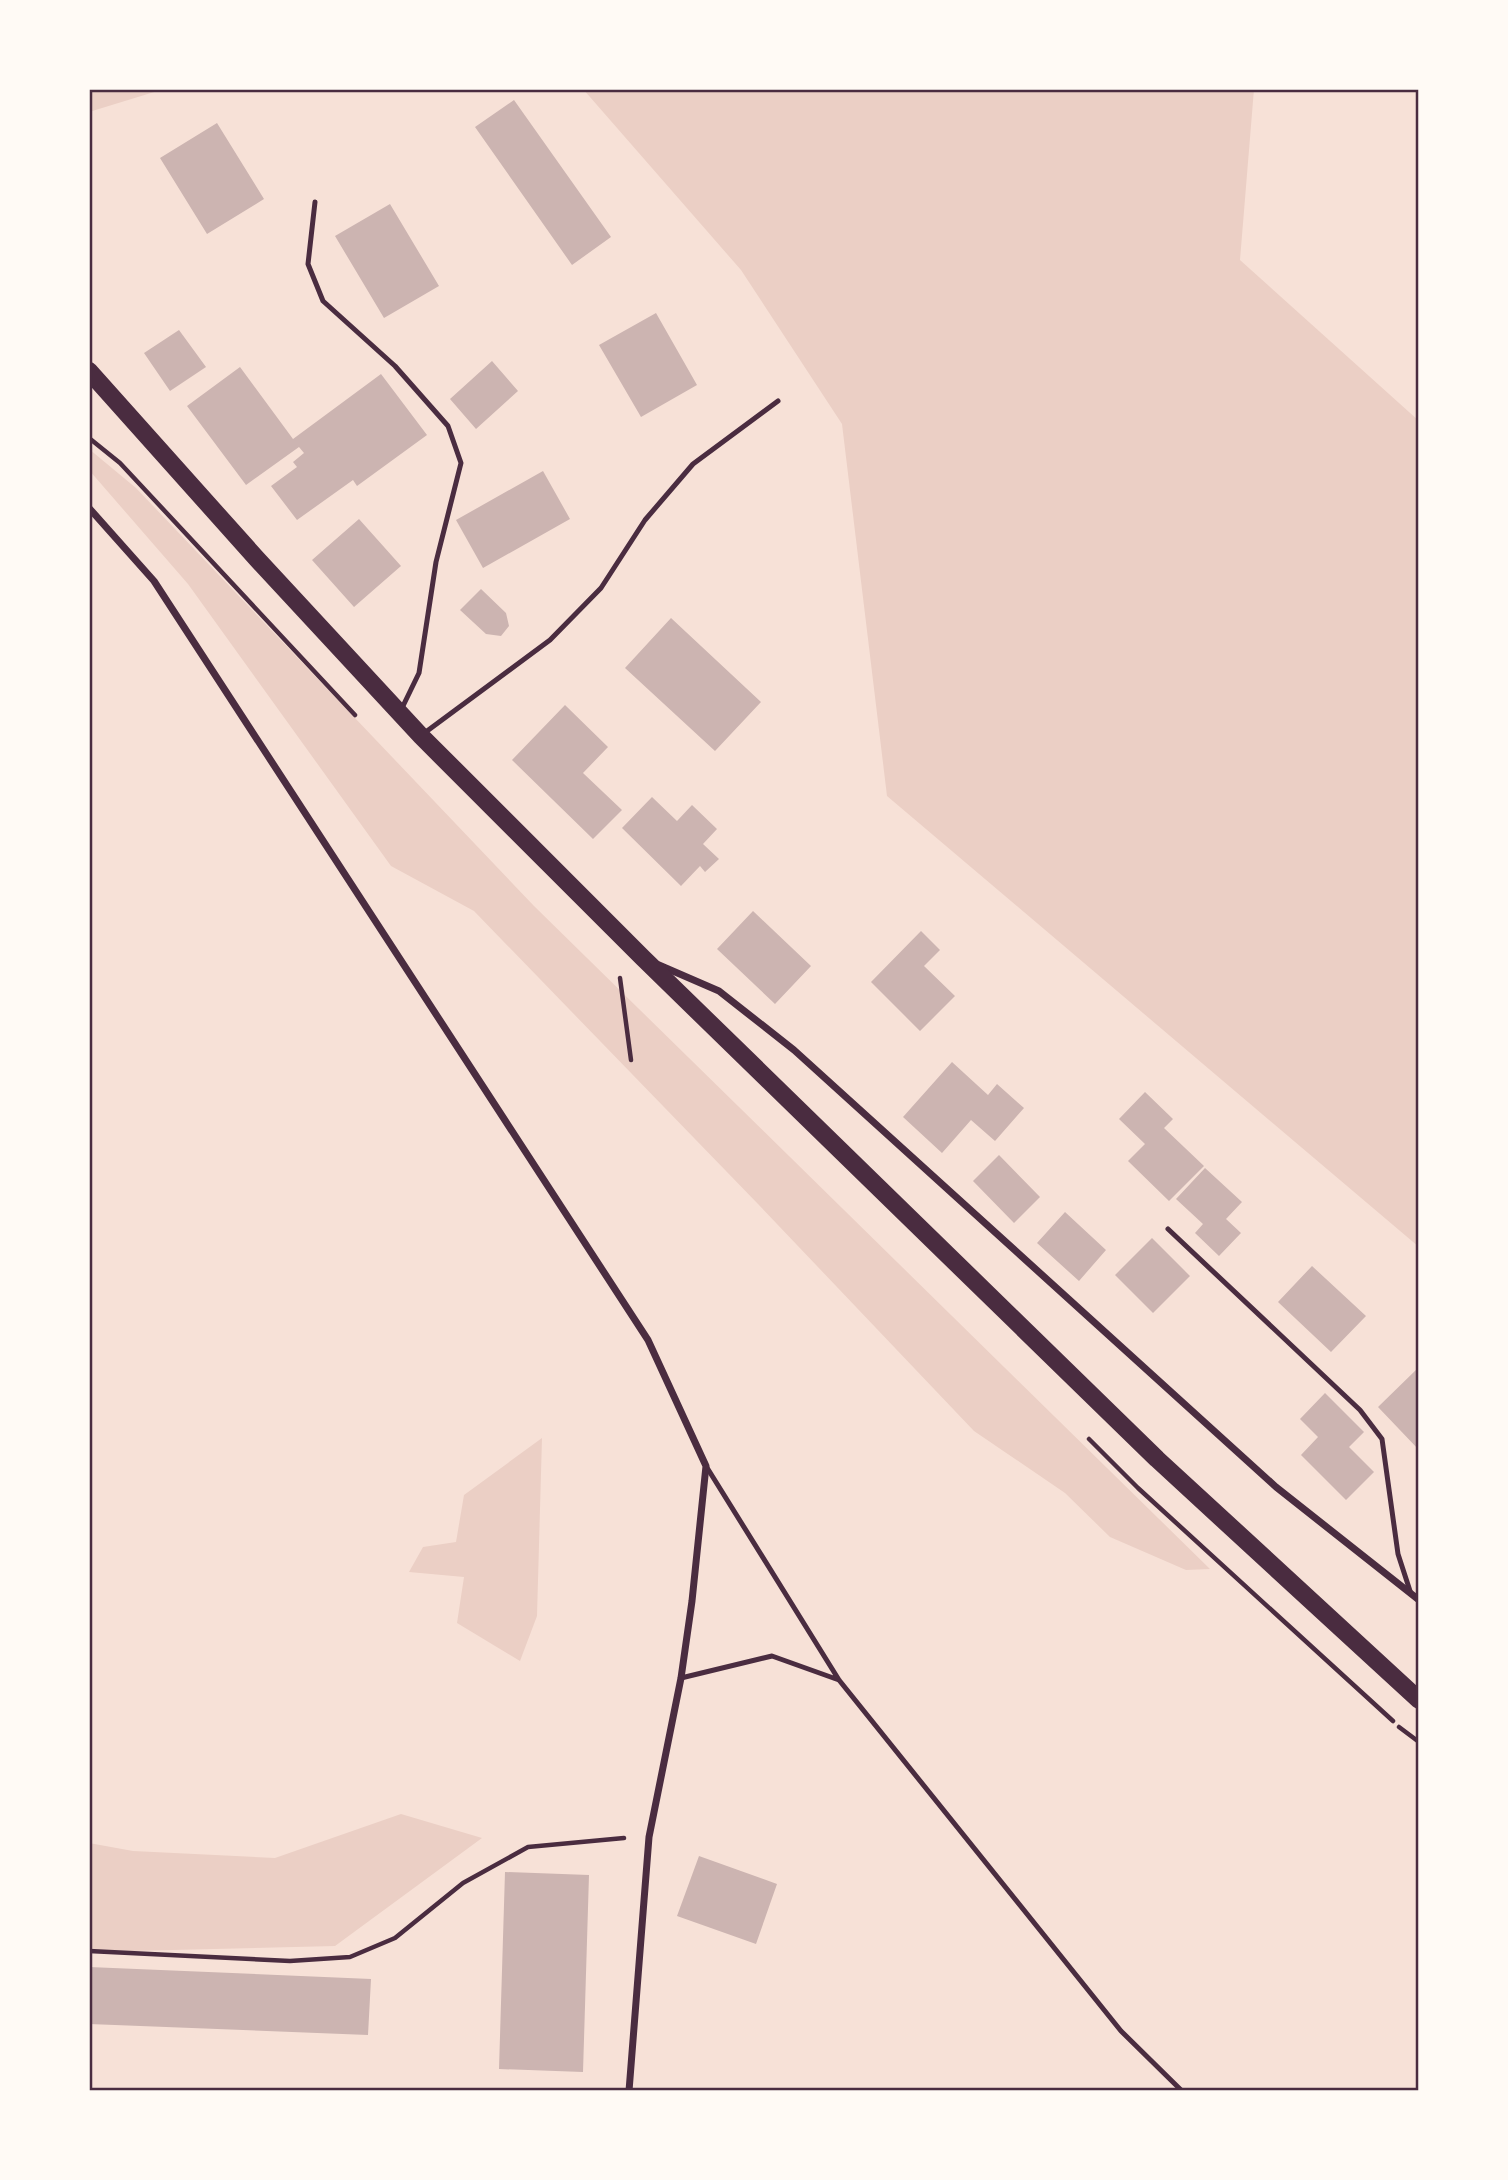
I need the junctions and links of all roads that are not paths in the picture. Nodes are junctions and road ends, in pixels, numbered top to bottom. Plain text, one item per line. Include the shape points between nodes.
1 (315, 202) dead end
2 (89, 371) edge
3 (778, 401) dead end
4 (89, 508) edge
5 (399, 714) junction
6 (421, 736) junction
7 (643, 958) junction
8 (1168, 1229) dead end
9 (706, 1466) junction
10 (1411, 1594) junction
11 (1419, 1600) edge
12 (681, 1678) junction
13 (839, 1680) junction
14 (1419, 1700) edge
15 (629, 2091) edge
16 (1182, 2091) edge

1 - 5 lane via 308,264 323,302 395,366 448,426 461,463 436,562 419,673
2 - 5 main road
3 - 6 lane via 693,464 645,520 601,588 550,640
4 - 9 street via 154,581 648,1340
5 - 6 main road
6 - 7 main road
7 - 10 street via 719,991 794,1050 1276,1487
7 - 14 main road via 1157,1459
8 - 10 lane via 1360,1410 1382,1439 1398,1554
9 - 12 street
9 - 13 lane
10 - 11 street
12 - 13 lane via 772,1656
12 - 15 street via 649,1837
13 - 16 lane via 1121,2031

